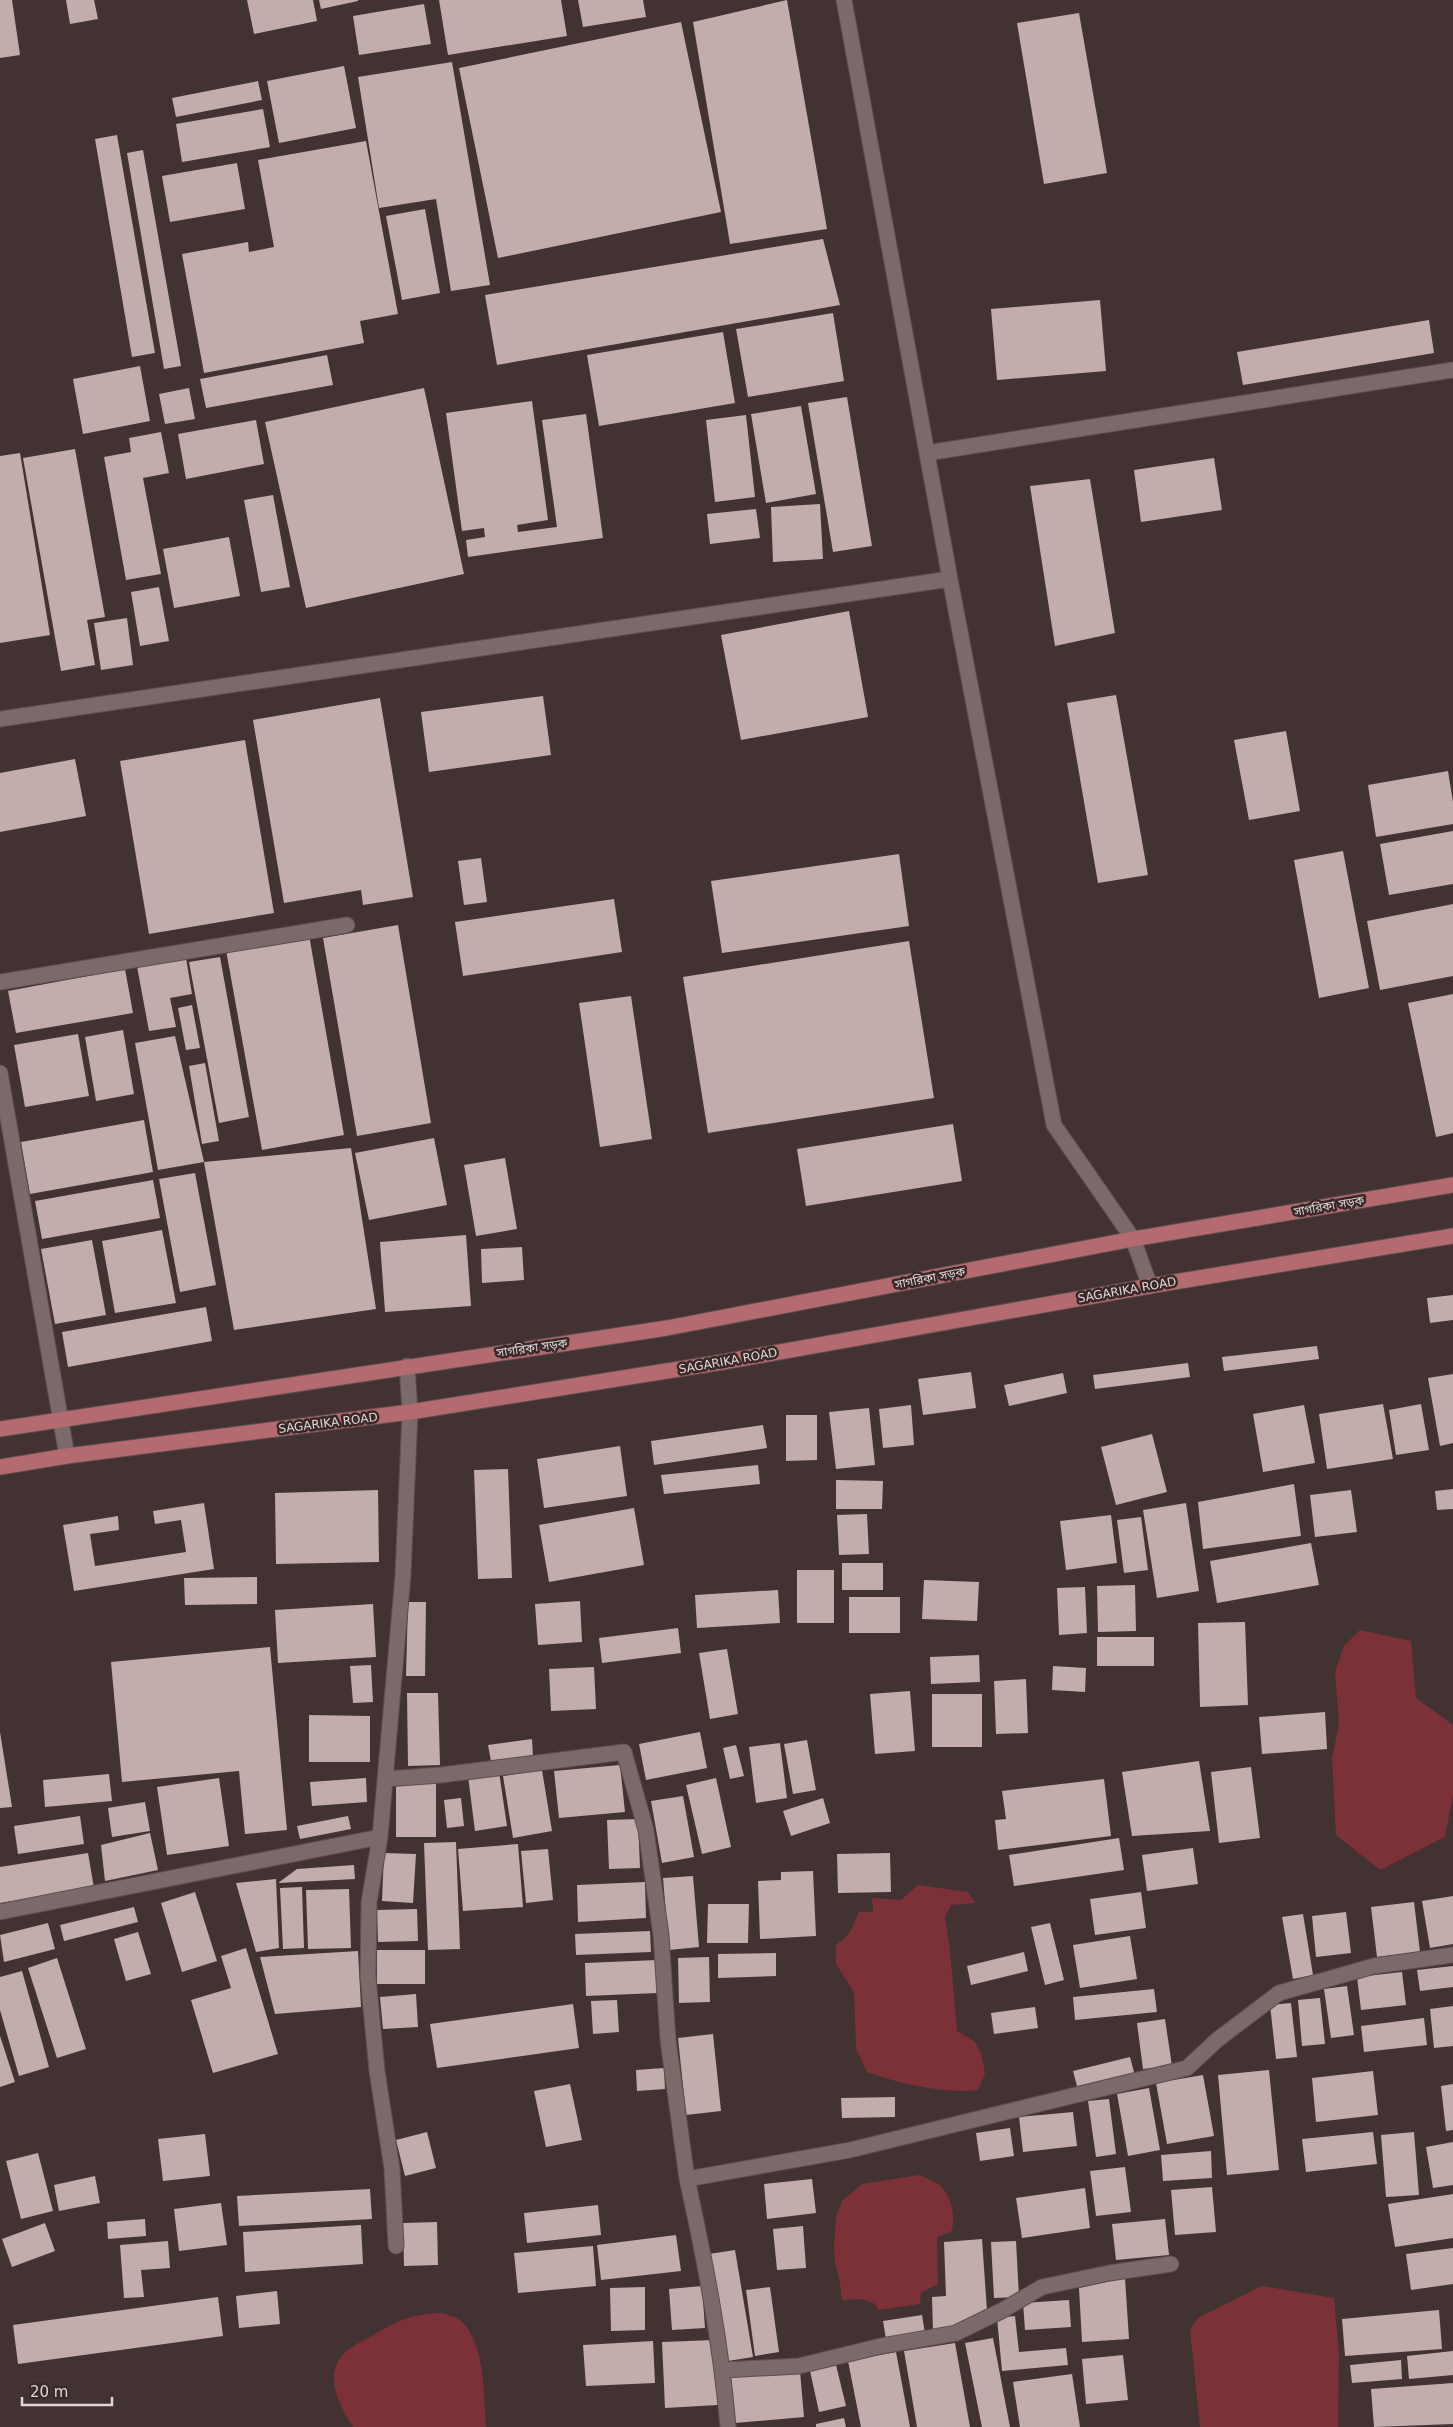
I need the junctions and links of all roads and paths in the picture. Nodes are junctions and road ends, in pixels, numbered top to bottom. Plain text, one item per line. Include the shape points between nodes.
1 (844, 0) edge
2 (1453, 370) edge
3 (927, 453) junction
4 (950, 579) junction
5 (0, 719) edge
6 (347, 925) dead end
7 (0, 982) edge
8 (0, 1073) edge
9 (1453, 1185) edge
10 (1453, 1236) edge
11 (1133, 1239) junction
12 (1150, 1286) junction
13 (407, 1366) junction
14 (410, 1412) junction
15 (62, 1419) junction
16 (0, 1429) edge
17 (67, 1456) junction
18 (0, 1467) edge
19 (386, 1779) junction
20 (380, 1837) junction
21 (0, 1912) edge
22 (1453, 1955) edge
23 (687, 2179) junction
24 (396, 2246) dead end
25 (1171, 2264) dead end
26 (723, 2370) junction
27 (728, 2427) edge

1 - 3 street
2 - 3 street
3 - 4 street
4 - 5 street
4 - 11 street via 1054,1125
6 - 7 street
8 - 15 street
9 - 11 main road, সাগরিকা সড়ক
10 - 12 main road, SAGARIKA ROAD
11 - 12 street
11 - 13 main road, সাগরিকা সড়ক via 667,1328
12 - 14 main road, SAGARIKA ROAD via 723,1362
13 - 14 street
13 - 15 main road
14 - 17 main road, SAGARIKA ROAD
14 - 19 street via 403,1575
15 - 16 main road
15 - 17 street
17 - 18 main road, SAGARIKA ROAD
19 - 20 street
19 - 23 street via 441,1776 624,1752 646,1830 661,1935 668,2040
20 - 21 street
20 - 24 street via 369,1902 368,1977 377,2071 392,2169
22 - 23 street via 1374,1966 1279,1993 1217,2040 1187,2068 850,2150
23 - 26 street
25 - 26 street via 1042,2287 956,2333 799,2366
26 - 27 street

